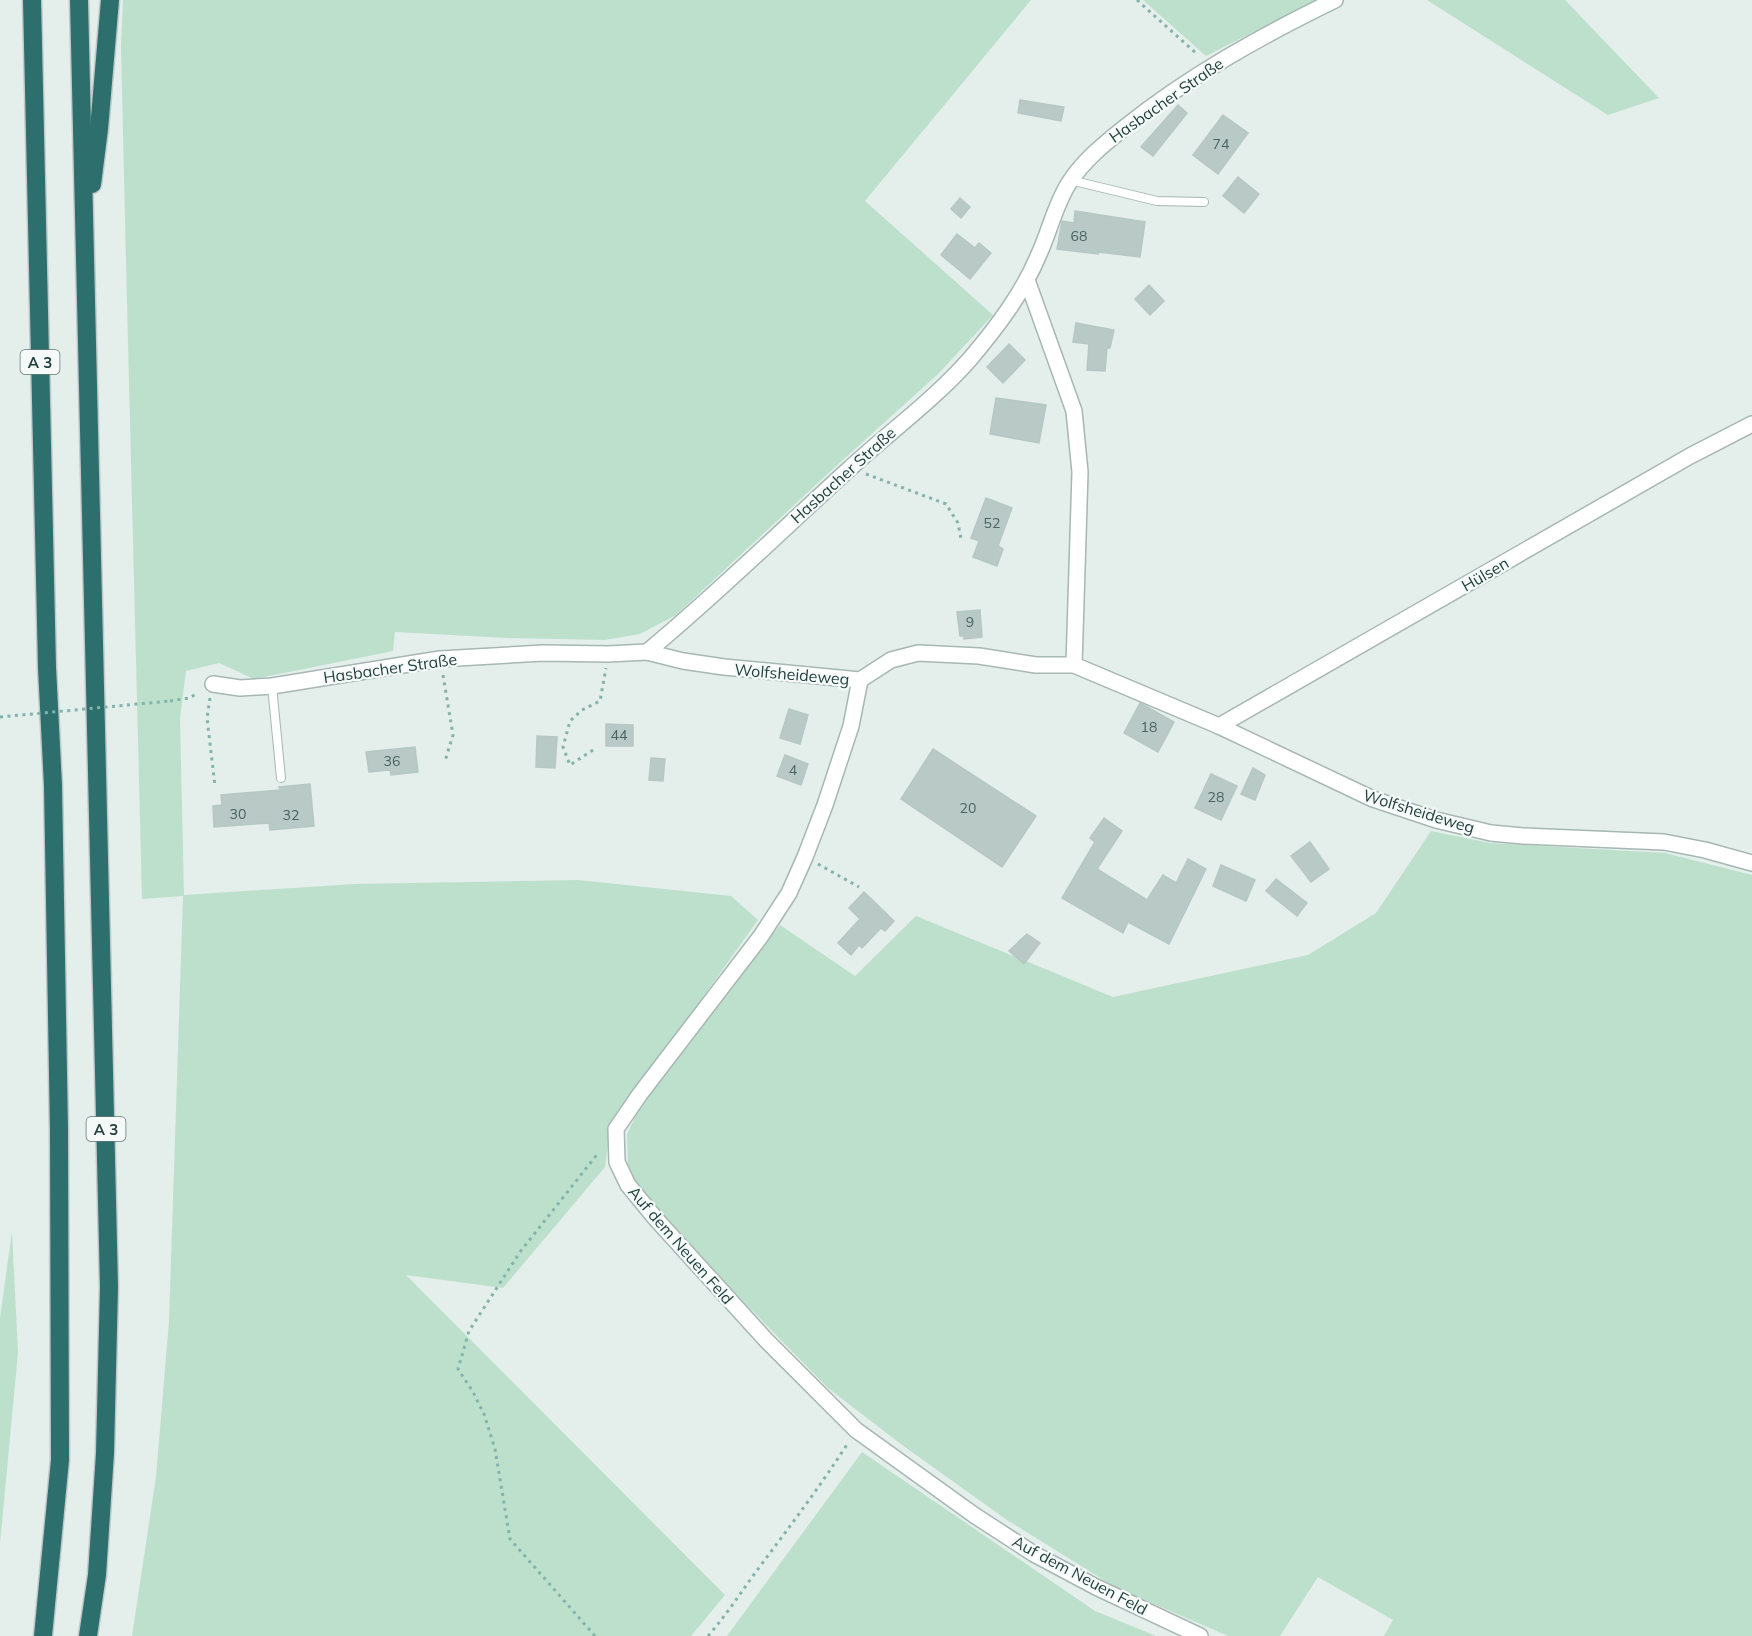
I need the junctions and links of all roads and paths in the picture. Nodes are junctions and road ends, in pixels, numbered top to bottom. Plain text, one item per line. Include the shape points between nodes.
1 (32, 0) edge
2 (79, 0) edge
3 (110, 0) edge
4 (1137, 0) edge
5 (1335, 0) edge
6 (1211, 67) junction
7 (1071, 180) junction
8 (1204, 202) dead end
9 (84, 245) junction
10 (1027, 280) junction
11 (1752, 424) edge
12 (850, 468) junction
13 (961, 539) dead end
14 (647, 652) junction
15 (608, 654) junction
16 (440, 659) junction
17 (1074, 665) junction
18 (860, 680) junction
19 (213, 684) junction
20 (272, 686) junction
21 (0, 717) edge
22 (1219, 726) junction
23 (593, 750) dead end
24 (446, 761) dead end
25 (281, 778) dead end
26 (215, 786) dead end
27 (805, 856) junction
28 (1752, 863) edge
29 (859, 887) dead end
30 (616, 1129) junction
31 (856, 1430) junction
32 (43, 1636) edge
33 (88, 1636) edge
34 (595, 1636) edge
35 (708, 1636) edge
36 (1200, 1636) edge

1 - 32 highway, A 3 via 59,1130 60,1460
2 - 9 highway, A 3
3 - 9 highway
4 - 6 path
5 - 6 street, Hasbacher Straße
6 - 7 street, Hasbacher Straße via 1111,139
7 - 8 lane via 1157,201
7 - 10 street, Hasbacher Straße
9 - 33 highway, A 3 via 109,1287 105,1453
10 - 12 street, Hasbacher Straße via 1000,322 968,360
10 - 17 street via 1074,411 1080,471
11 - 22 street, Hülsen
12 - 13 path via 946,504 958,523
12 - 14 street, Hasbacher Straße
14 - 15 street, Hasbacher Straße
14 - 18 street, Wolfsheideweg via 724,667
15 - 16 street, Hasbacher Straße
15 - 23 path via 600,700 570,721 563,747 570,765
16 - 20 street, Hasbacher Straße
16 - 24 path via 453,735
17 - 18 street, Wolfsheideweg via 918,653 891,660
17 - 22 street, Wolfsheideweg
18 - 27 street via 851,726
19 - 20 street, Hasbacher Straße via 240,688
19 - 21 path, bridge via 189,698 170,701
19 - 26 path via 207,718
20 - 25 lane
22 - 28 street, Wolfsheideweg via 1373,799 1436,820 1512,835 1664,843
27 - 29 path
27 - 30 street via 789,893 761,936
30 - 31 street, Auf dem Neuen Feld via 616,1162 628,1185 766,1340
30 - 34 path via 520,1252 469,1331 458,1369 474,1392 495,1449 510,1539
31 - 35 path
31 - 36 street, Auf dem Neuen Feld via 1034,1554

